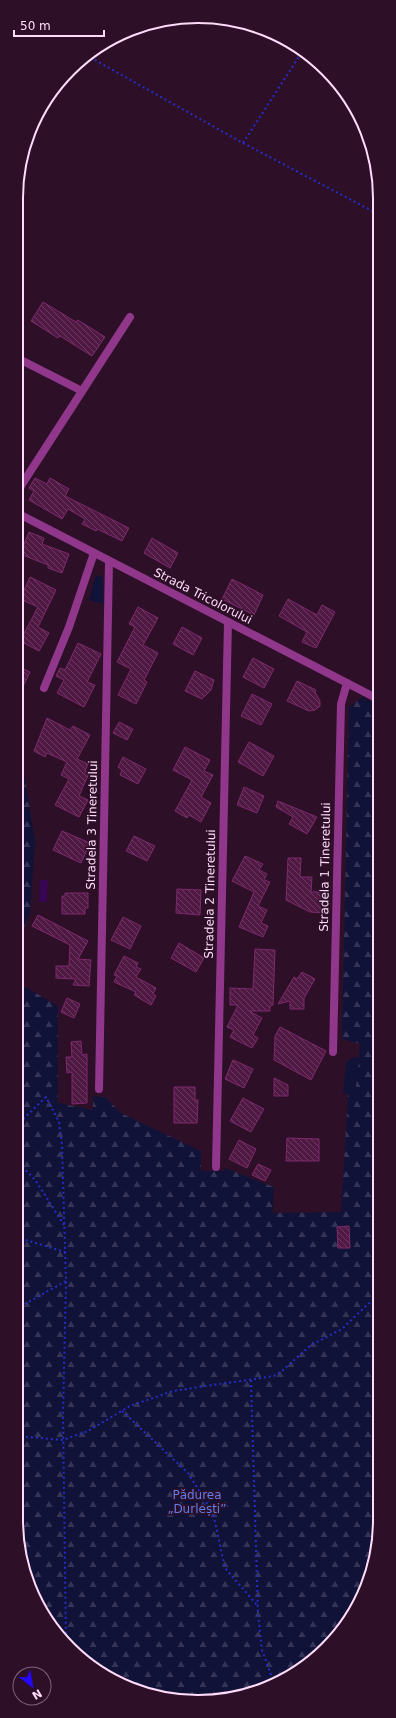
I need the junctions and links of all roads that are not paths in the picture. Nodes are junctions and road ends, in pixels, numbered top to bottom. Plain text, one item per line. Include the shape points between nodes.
1 (130, 317) dead end
2 (23, 361) edge
3 (82, 391) junction
4 (23, 483) edge
5 (23, 516) edge
6 (94, 553) junction
7 (109, 561) junction
8 (228, 622) junction
9 (347, 683) junction
10 (44, 688) dead end
11 (373, 696) edge
12 (333, 1052) dead end
13 (98, 1089) dead end
14 (216, 1167) dead end

1 - 3 street
2 - 3 street
3 - 4 street
5 - 6 street, Strada Tricolorului
6 - 7 street, Strada Tricolorului
6 - 10 street via 69,627
7 - 8 street, Strada Tricolorului
7 - 13 street, Stradela 3 Tineretului
8 - 9 street, Strada Tricolorului
8 - 14 street, Stradela 2 Tineretului
9 - 11 street, Strada Tricolorului
9 - 12 street, Stradela 1 Tineretului via 341,704

